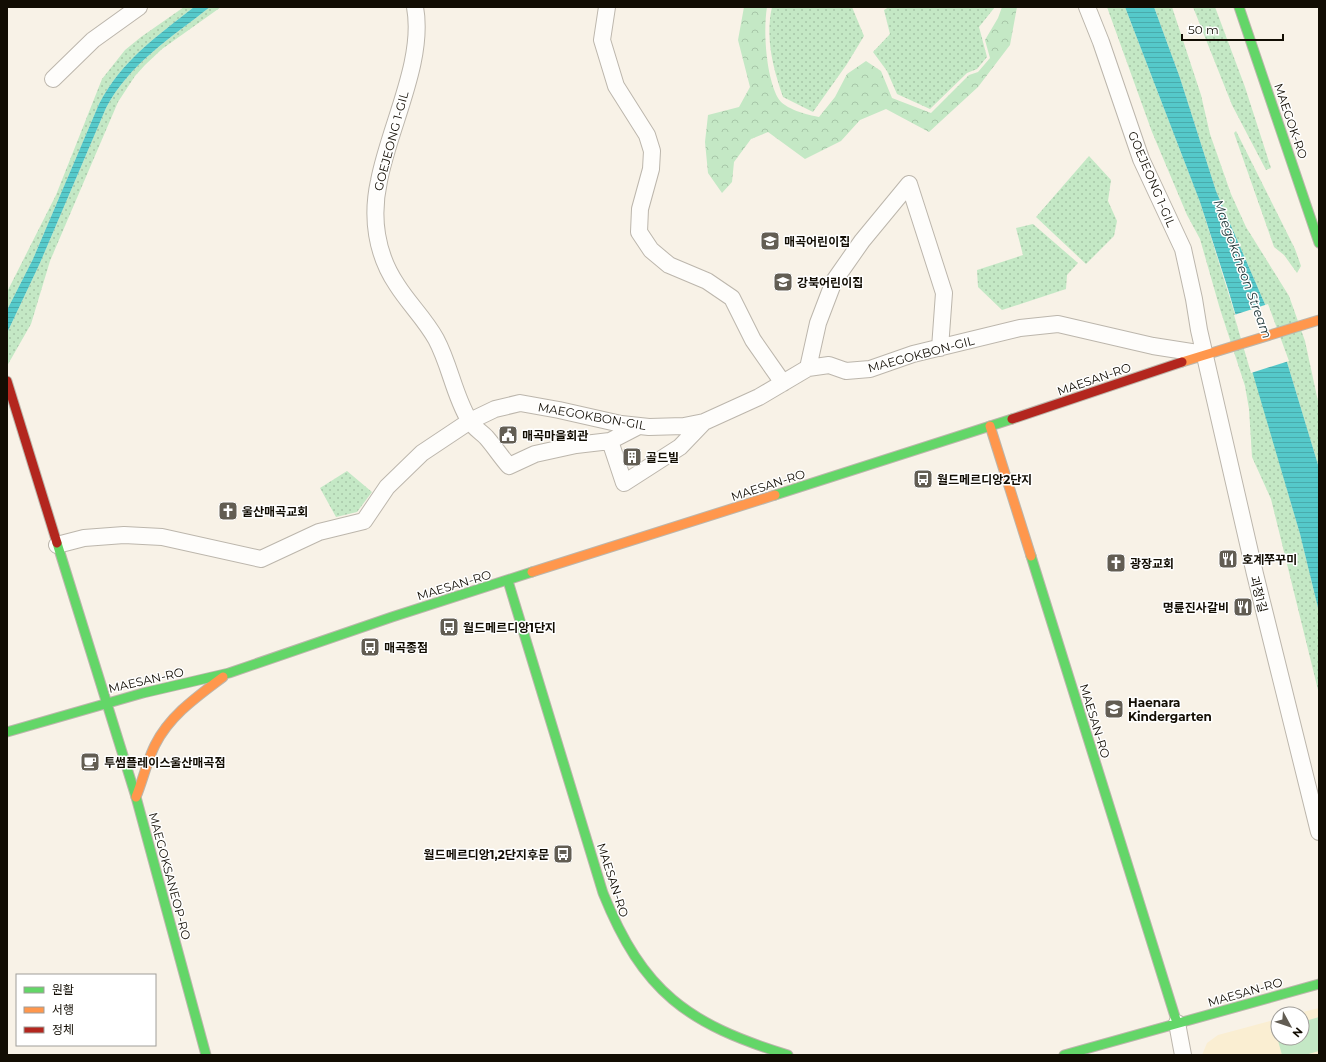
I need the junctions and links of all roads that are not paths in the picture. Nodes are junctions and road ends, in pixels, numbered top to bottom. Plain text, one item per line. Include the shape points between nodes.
1 (139, 7) edge
2 (415, 7) edge
3 (607, 7) edge
4 (1087, 7) edge
5 (1239, 7) edge
6 (53, 79) dead end
7 (1319, 243) edge
8 (1316, 321) edge
9 (940, 348) junction
10 (1206, 354) junction
11 (808, 368) junction
12 (8, 383) edge
13 (783, 383) junction
14 (11, 412) edge
15 (470, 421) junction
16 (704, 422) junction
17 (639, 426) junction
18 (990, 426) junction
19 (610, 442) junction
20 (57, 545) junction
21 (508, 581) junction
22 (229, 673) junction
23 (107, 704) junction
24 (7, 732) edge
25 (136, 797) junction
26 (1319, 832) edge
27 (1319, 984) edge
28 (1177, 1024) junction
29 (206, 1055) edge
30 (788, 1055) edge
31 (1064, 1055) edge
32 (1182, 1055) edge

1 - 6 street via 93,40
2 - 15 street, GOEJEONG 1-GIL via 418,21 416,48 378,181 375,217 377,242 396,285 430,329 440,347 454,389
3 - 13 street via 602,40 616,86 647,135 652,151 651,169 640,209 639,232 651,250 669,265 707,281 732,298 753,340
4 - 10 street, GOEJEONG 1-GIL via 1141,159 1183,249
5 - 7 street, MAEGOK-RO
8 - 10 street, MAESAN-RO
9 - 10 street, MAEGOKBON-GIL via 1020,328 1058,324 1153,346
9 - 11 street, MAEGOKBON-GIL via 870,369 846,371 829,365
9 - 11 street via 944,294 909,184 834,280 818,323
10 - 18 street, MAESAN-RO
10 - 26 street, 괴정1길 via 1254,574
11 - 13 street, MAEGOKBON-GIL
12 - 14 street, MAESAN-RO
13 - 16 street, MAEGOKBON-GIL
14 - 20 street, MAESAN-RO
15 - 17 street, MAEGOKBON-GIL via 495,409 520,403
15 - 19 street, GOEJEONG 1-GIL via 509,466 535,454 576,445
15 - 20 street, MAEGOKBON-GIL via 422,453 387,487 364,520 319,532 261,559 162,537 124,535 84,538
16 - 17 street, MAEGOKBON-GIL via 684,426
16 - 19 street via 680,446 624,483
17 - 19 street
18 - 21 street, MAESAN-RO
18 - 28 street, MAESAN-RO
20 - 23 street, MAESAN-RO
21 - 22 street, MAESAN-RO via 392,617
21 - 30 street, MAESAN-RO via 603,893 627,950 644,973 701,1022 735,1039
22 - 23 street, MAESAN-RO
22 - 25 street via 180,711 165,729 156,745
23 - 24 street
23 - 25 street, MAEGOKSANEOP-RO
25 - 29 street, MAEGOKSANEOP-RO
27 - 28 street, MAESAN-RO
28 - 31 street, MAESAN-RO
28 - 32 street

